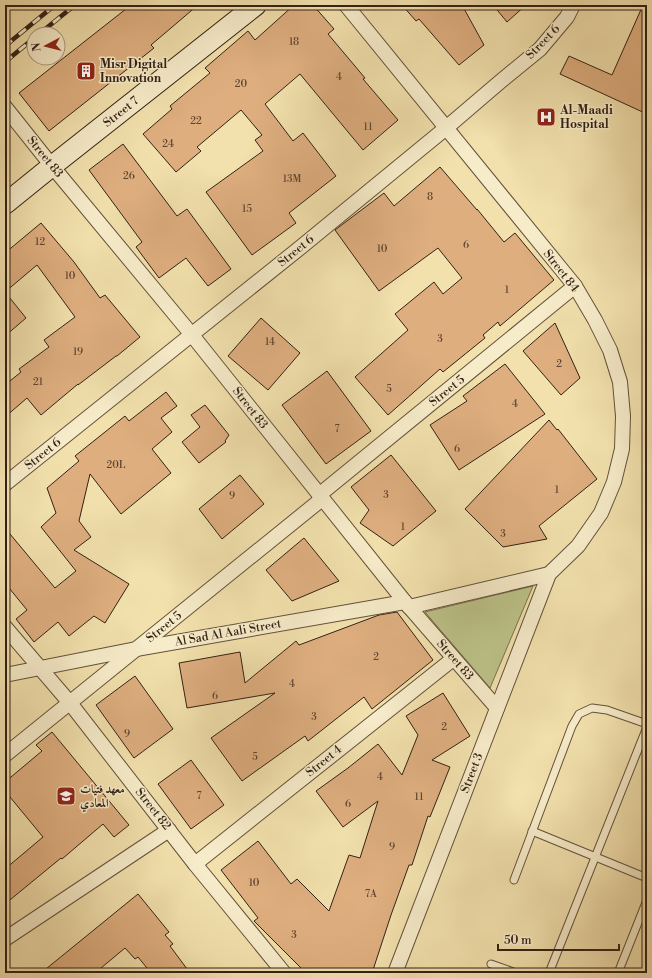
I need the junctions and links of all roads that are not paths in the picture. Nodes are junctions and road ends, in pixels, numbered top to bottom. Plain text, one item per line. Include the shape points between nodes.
1 (256, 5) edge
2 (346, 5) edge
3 (573, 5) edge
4 (5, 107) edge
5 (446, 128) junction
6 (52, 166) junction
7 (5, 204) edge
8 (575, 286) junction
9 (192, 335) junction
10 (5, 484) edge
11 (320, 497) junction
12 (549, 574) junction
13 (407, 604) junction
14 (5, 627) edge
15 (136, 649) junction
16 (453, 659) junction
17 (40, 668) junction
18 (5, 675) edge
19 (70, 703) junction
20 (497, 708) junction
21 (647, 726) edge
22 (5, 754) edge
23 (169, 830) junction
24 (532, 831) junction
25 (595, 856) junction
26 (195, 864) junction
27 (647, 878) edge
28 (514, 880) dead end
29 (647, 900) edge
30 (5, 939) edge
31 (491, 964) dead end
32 (284, 973) edge
33 (395, 973) edge
34 (516, 973) edge
35 (549, 973) edge
36 (618, 973) edge

1 - 6 street, Street 7
2 - 5 street, Street 84
3 - 5 street, Street 6 via 567,17 540,49
4 - 6 street, Street 83
5 - 8 street, Street 84
5 - 9 street, Street 6
6 - 7 street, Street 7
6 - 9 street, Street 83
8 - 11 street, Street 5
8 - 12 street, Street 84 via 610,350 620,382 622,449 614,482 601,513 578,546
9 - 10 street, Street 6
9 - 11 street, Street 83
11 - 13 street, Street 83
11 - 15 street, Street 5
12 - 13 street, Al Sad Al Aali Street
12 - 20 street, Street 3
13 - 15 street, Al Sad Al Aali Street
13 - 16 street, Street 83
14 - 17 street, Street 82
15 - 17 street, Al Sad Al Aali Street
15 - 19 street, Street 5
16 - 20 street, Street 83
16 - 26 street, Street 4
17 - 18 street, Al Sad Al Aali Street
17 - 19 street, Street 82
19 - 22 street, Street 5
19 - 23 street, Street 82
20 - 33 street, Street 3
21 - 24 lane via 607,710 592,708 579,714 572,726
21 - 25 lane
23 - 26 street, Street 82
23 - 30 street
24 - 25 lane
24 - 28 lane
25 - 27 lane
25 - 35 lane
26 - 32 street, Street 82
29 - 36 lane
31 - 34 lane

